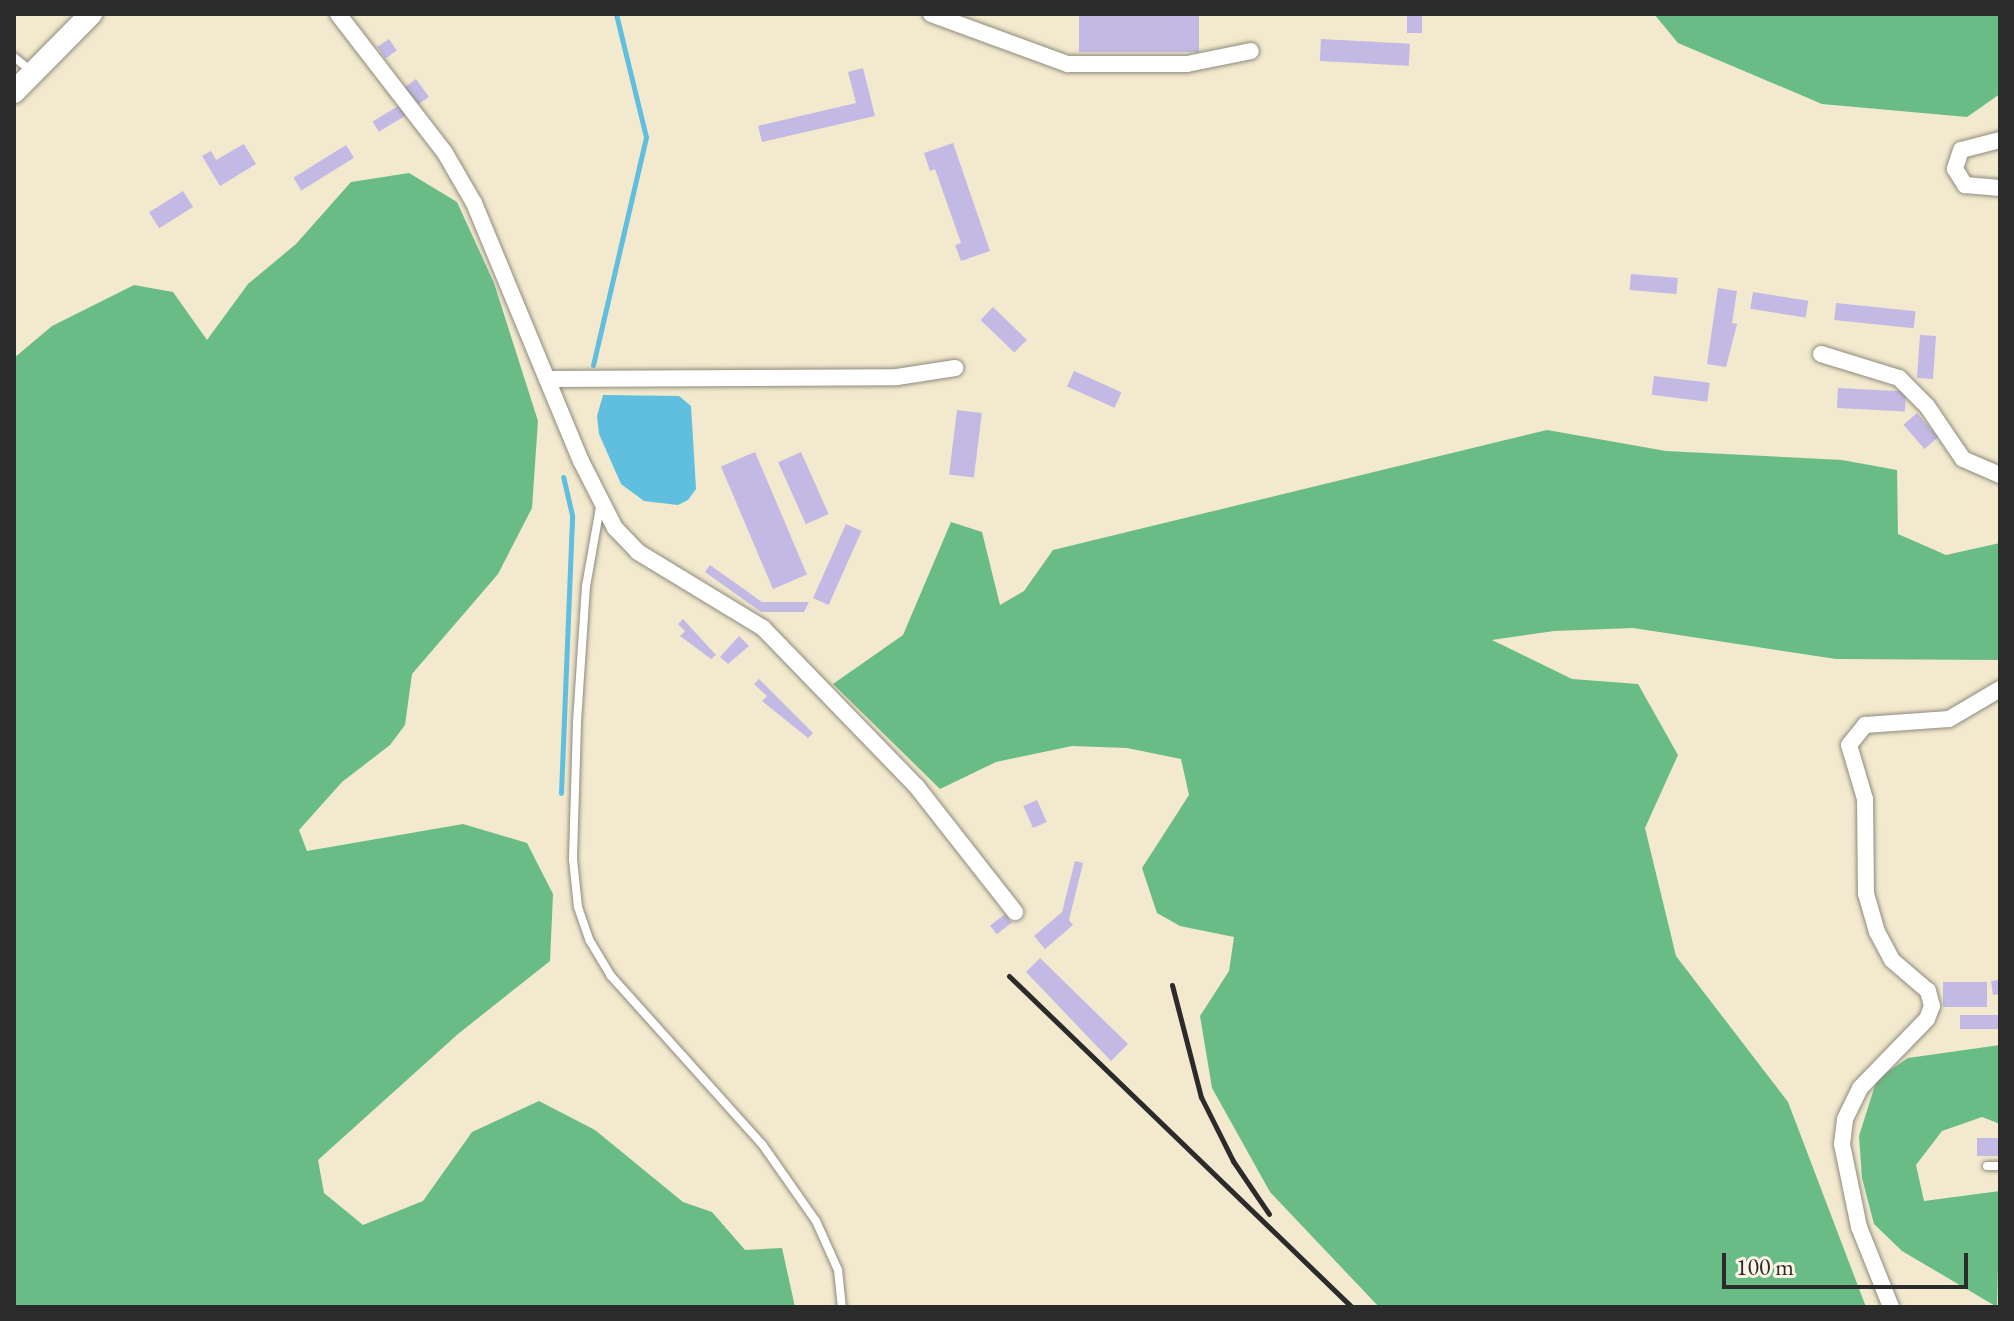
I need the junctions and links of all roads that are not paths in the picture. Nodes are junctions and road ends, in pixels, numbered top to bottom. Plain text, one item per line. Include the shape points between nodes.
1 (91, 14) edge
2 (338, 14) edge
3 (931, 14) edge
4 (1251, 51) dead end
5 (14, 57) edge
6 (32, 72) junction
7 (14, 92) edge
8 (2000, 140) edge
9 (2000, 188) edge
10 (1821, 354) dead end
11 (955, 368) dead end
12 (547, 379) junction
13 (2000, 475) edge
14 (601, 502) junction
15 (2000, 689) edge
16 (1015, 912) dead end
17 (1987, 1166) dead end
18 (2000, 1166) edge
19 (842, 1307) edge
20 (1891, 1307) edge

1 - 6 street
2 - 12 street via 445,153 467,191
3 - 4 street via 1068,64 1187,64
5 - 6 lane
6 - 7 street
8 - 9 street via 1961,150 1955,169 1965,185
10 - 13 street via 1899,378 1927,406 1963,459
11 - 12 street via 897,377
12 - 14 street
14 - 16 street via 615,528 638,552 763,628 917,787
14 - 19 lane via 586,586 577,723 573,859 578,907 611,976 762,1144 816,1221 838,1270
15 - 20 street via 1949,719 1865,725 1849,745 1865,799 1866,894 1877,932 1892,960 1928,991 1932,1006 1927,1019 1860,1088 1845,1119 1842,1144 1859,1227
17 - 18 lane

